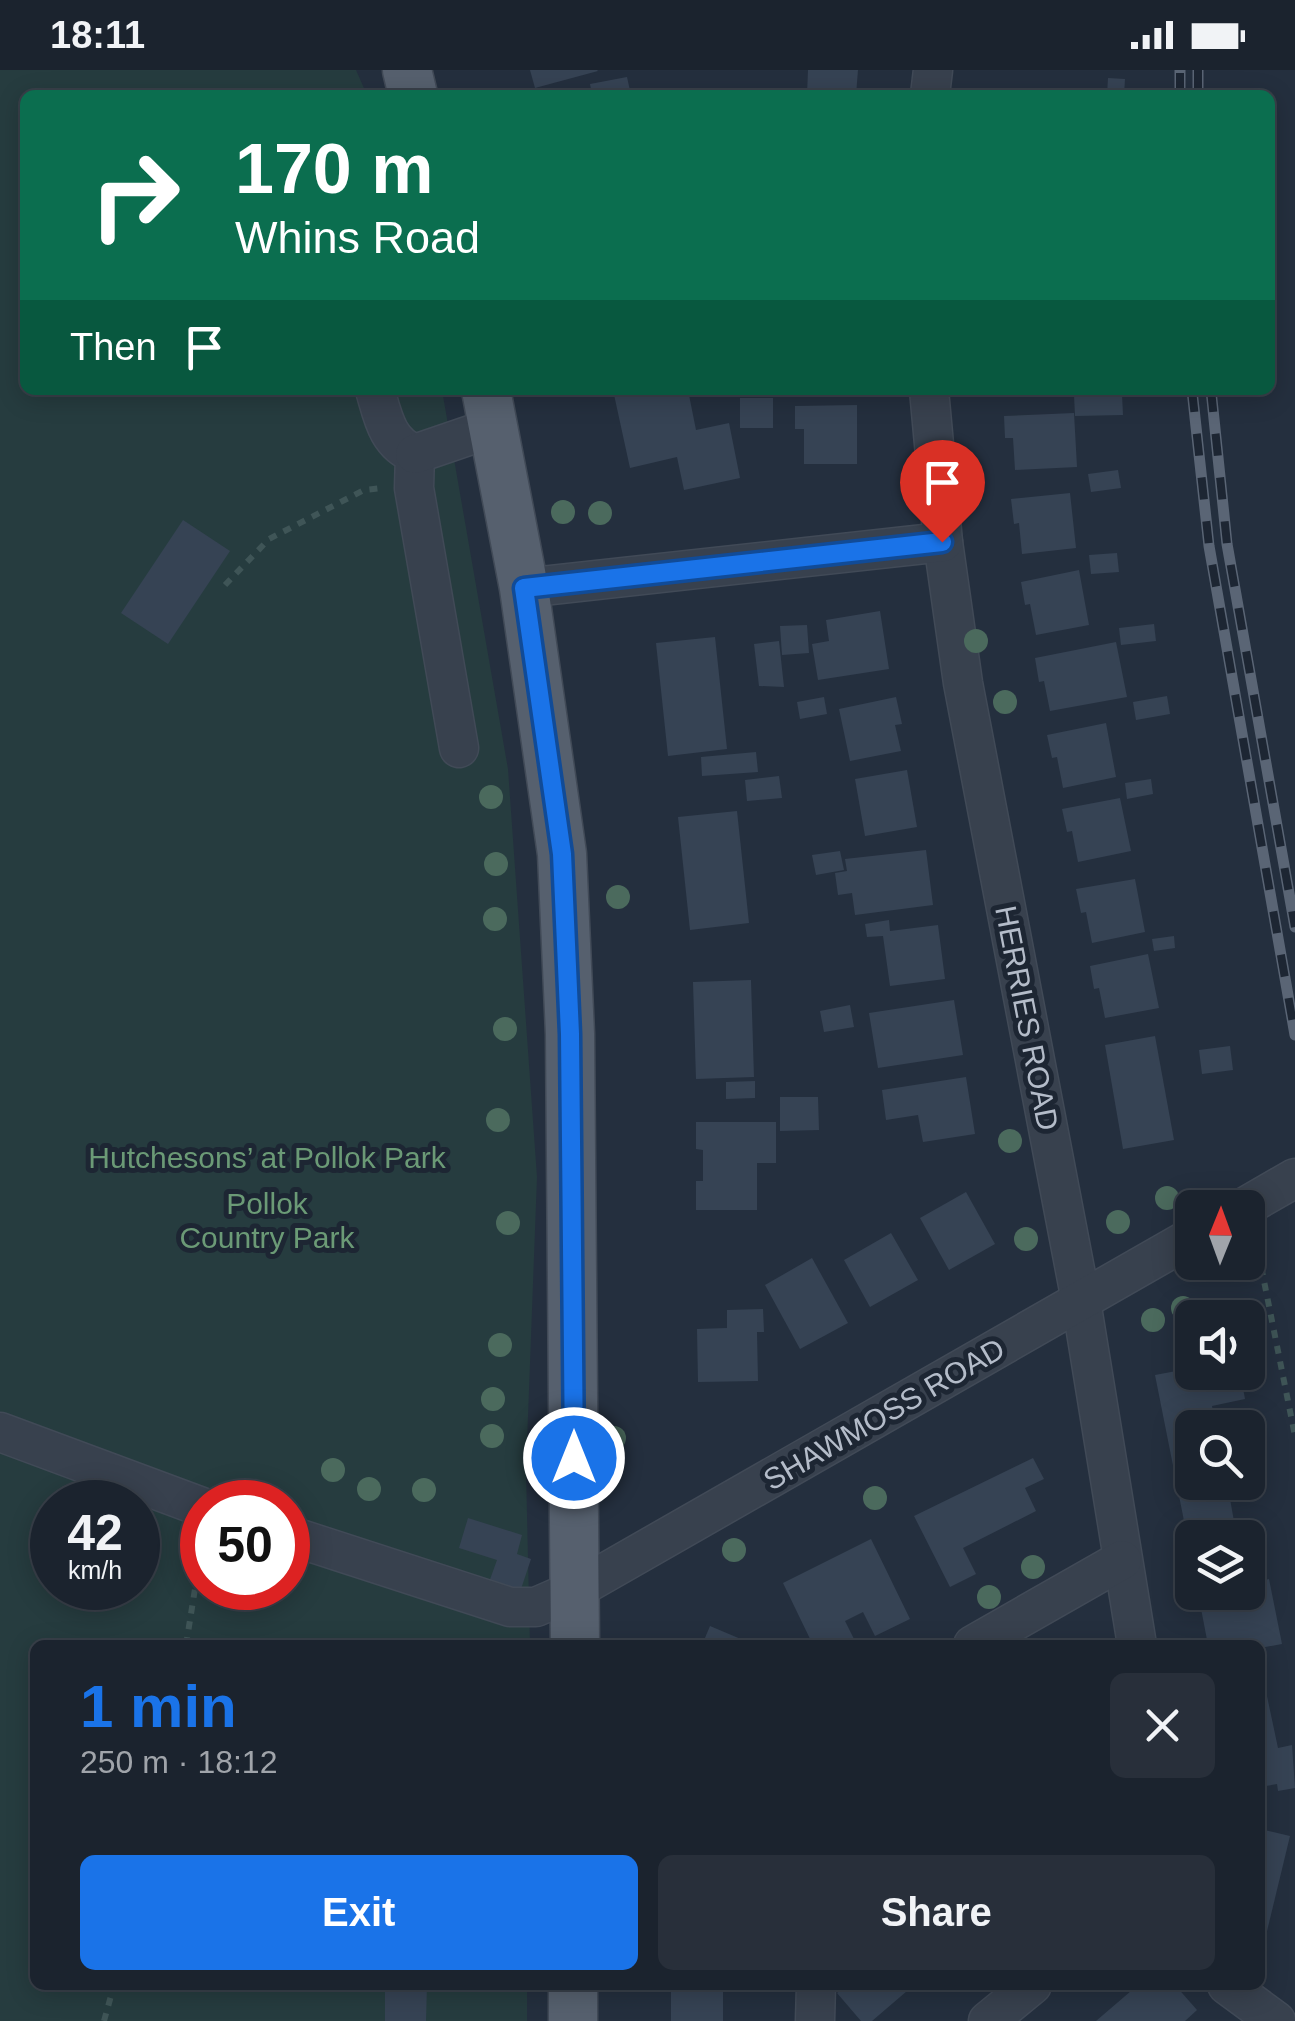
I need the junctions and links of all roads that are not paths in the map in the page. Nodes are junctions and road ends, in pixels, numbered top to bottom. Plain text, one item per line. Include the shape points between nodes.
1 (376, 395) edge
2 (930, 395) edge
3 (490, 409) edge
4 (414, 471) junction
5 (942, 542) junction
6 (524, 588) junction
7 (459, 748) dead end
8 (1295, 1178) edge
9 (1265, 1195) edge
10 (1175, 1246) edge
11 (1081, 1301) junction
12 (0, 1432) edge
13 (180, 1499) edge
14 (310, 1542) edge
15 (1122, 1560) junction
16 (575, 1590) junction
17 (575, 1640) edge
18 (981, 1640) edge
19 (1136, 1640) edge
20 (573, 1990) edge
21 (816, 1990) edge
22 (1026, 1990) edge
23 (1234, 1990) edge
24 (1295, 2012) edge
25 (572, 2021) edge
26 (815, 2021) edge
27 (988, 2021) edge
28 (1276, 2021) edge
29 (1285, 2021) edge

1 - 4 street via 387,430
2 - 5 street, HERRIES ROAD
3 - 4 street
3 - 6 main road
4 - 7 street
5 - 6 street
5 - 11 street, HERRIES ROAD
6 - 16 main road via 562,854
8 - 9 street
10 - 11 street, SHAWMOSS ROAD
11 - 15 street, HERRIES ROAD
11 - 16 street, SHAWMOSS ROAD
12 - 13 street
14 - 16 street, SHAWMOSS ROAD via 510,1607 536,1607
15 - 18 street
15 - 19 street, HERRIES ROAD
16 - 17 main road
20 - 25 main road
21 - 26 street
22 - 27 street
23 - 28 street
24 - 29 street

